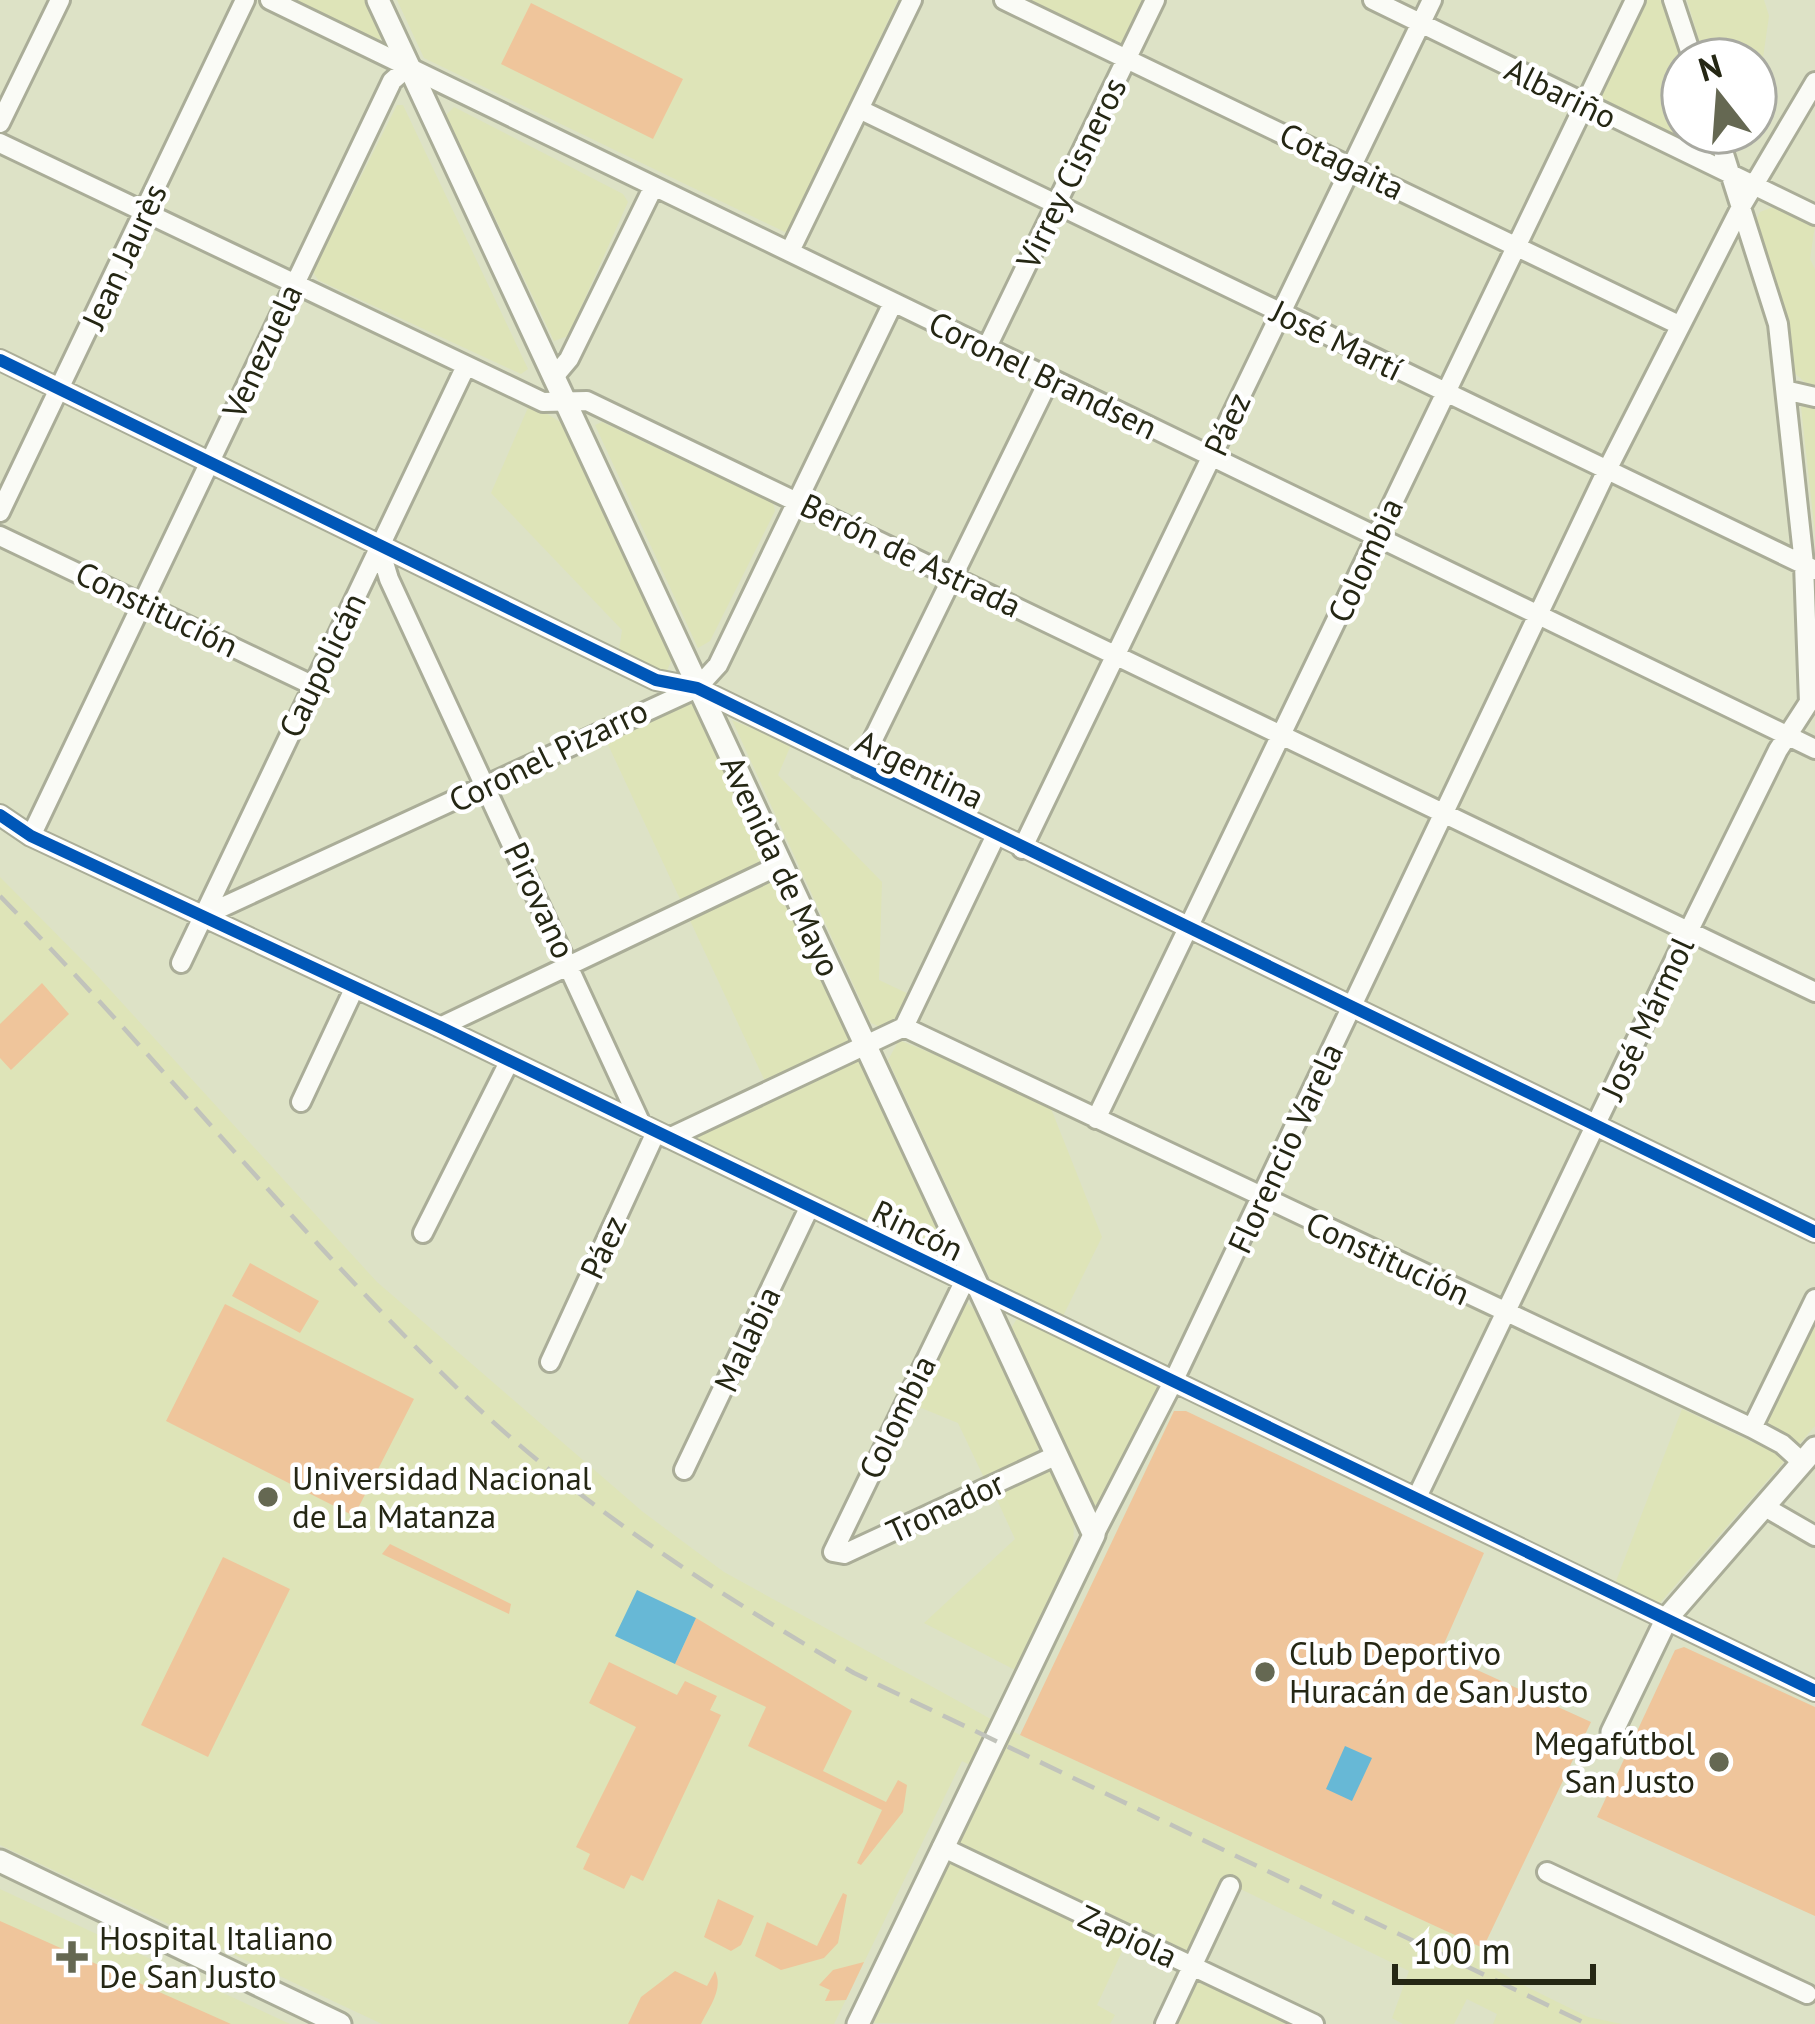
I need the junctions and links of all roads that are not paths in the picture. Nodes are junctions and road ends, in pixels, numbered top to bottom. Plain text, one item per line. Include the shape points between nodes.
1 (60, 0) edge
2 (245, 0) edge
3 (271, 0) edge
4 (378, 0) edge
5 (912, 0) edge
6 (1004, 0) edge
7 (1155, 0) edge
8 (1373, 0) edge
9 (1432, 0) edge
10 (1635, 0) edge
11 (1673, 0) edge
12 (1421, 23) junction
13 (1685, 36) edge
14 (1126, 59) junction
15 (408, 67) junction
16 (1815, 82) edge
17 (1583, 104) junction
18 (859, 109) junction
19 (0, 123) edge
20 (0, 142) edge
21 (1725, 156) edge
22 (1353, 166) junction
23 (1731, 176) junction
24 (1753, 186) junction
25 (653, 188) junction
26 (1055, 206) junction
27 (1741, 207) junction
28 (145, 212) junction
29 (1815, 215) edge
30 (1515, 247) junction
31 (790, 251) junction
32 (294, 284) junction
33 (893, 302) junction
34 (1280, 313) junction
35 (1679, 325) junction
36 (987, 347) junction
37 (0, 360) edge
38 (465, 368) junction
39 (553, 378) junction
40 (1050, 378) junction
41 (61, 389) junction
42 (1789, 391) junction
43 (1444, 392) junction
44 (1815, 397) edge
45 (564, 402) junction
46 (1211, 457) junction
47 (209, 463) junction
48 (1607, 470) junction
49 (799, 500) junction
50 (0, 512) edge
51 (0, 536) edge
52 (1377, 536) junction
53 (379, 546) junction
54 (1810, 567) edge
55 (952, 574) junction
56 (144, 601) junction
57 (1538, 614) junction
58 (1118, 655) junction
59 (312, 685) junction
60 (698, 688) junction
61 (1812, 698) edge
62 (1282, 735) junction
63 (1789, 736) junction
64 (1815, 749) edge
65 (859, 768) junction
66 (487, 786) junction
67 (1446, 812) junction
68 (0, 815) edge
69 (31, 836) junction
70 (995, 836) junction
71 (1022, 849) junction
72 (780, 865) junction
73 (203, 916) junction
74 (1188, 928) junction
75 (1689, 930) junction
76 (181, 963) dead end
77 (571, 964) junction
78 (354, 989) junction
79 (1815, 992) edge
80 (1353, 1006) junction
81 (440, 1027) junction
82 (904, 1027) junction
83 (865, 1044) junction
84 (509, 1061) junction
85 (301, 1102) dead end
86 (1096, 1119) junction
87 (1596, 1125) junction
88 (656, 1131) junction
89 (1261, 1199) junction
90 (809, 1208) junction
91 (1815, 1232) edge
92 (423, 1233) dead end
93 (972, 1286) junction
94 (1815, 1299) edge
95 (1506, 1313) junction
96 (550, 1362) dead end
97 (1172, 1384) junction
98 (1752, 1428) junction
99 (1057, 1455) junction
100 (1809, 1456) edge
101 (684, 1470) dead end
102 (1417, 1498) junction
103 (1765, 1507) junction
104 (1094, 1535) junction
105 (1815, 1536) edge
106 (832, 1552) joint
107 (1667, 1618) junction
108 (1815, 1691) edge
109 (1612, 1732) dead end
110 (942, 1847) junction
111 (0, 1861) edge
112 (1547, 1872) dead end
113 (1230, 1886) dead end
114 (1192, 1966) junction
115 (1807, 1994) dead end
116 (340, 2024) edge
117 (858, 2024) edge
118 (1165, 2024) edge
119 (1314, 2024) edge

1 - 19 street
2 - 28 street, Jean Jaurès
3 - 15 street, Coronel Brandsen
4 - 15 main road, Avenida de Mayo
5 - 18 street
6 - 14 street, Cotagaita
7 - 14 street, Virrey Cisneros
8 - 12 street, Albariño
9 - 12 street, Páez
10 - 17 street, Colombia
11 - 13 street
12 - 17 street, Albariño
12 - 22 street, Páez
14 - 22 street, Cotagaita
14 - 26 street, Virrey Cisneros
15 - 25 street, Coronel Brandsen
15 - 32 street, Venezuela via 392,81
15 - 39 main road, Avenida de Mayo
16 - 24 street, Florencio Varela
17 - 23 street, Albariño
17 - 30 street, Colombia
18 - 26 street, José Martí
18 - 31 street
20 - 28 street, Berón de Astrada
21 - 23 street
22 - 30 street, Cotagaita
22 - 34 street, Páez
23 - 24 street, Albariño
23 - 27 street
24 - 27 street, Florencio Varela
24 - 29 street, Albariño
25 - 31 street, Coronel Brandsen
25 - 39 street
26 - 34 street, José Martí
26 - 36 street, Virrey Cisneros
27 - 35 street, Florencio Varela
27 - 42 street via 1774,308
28 - 32 street, Berón de Astrada
28 - 41 street, Jean Jaurès
30 - 35 street, Cotagaita
30 - 43 street, Colombia
31 - 33 street, Coronel Brandsen
32 - 38 street, Berón de Astrada
32 - 47 street, Venezuela
33 - 36 street, Coronel Brandsen
33 - 49 street
34 - 43 street, José Martí
34 - 46 street, Páez
35 - 48 street, Florencio Varela
36 - 40 street, Coronel Brandsen
37 - 41 street, Argentina
38 - 45 street, Berón de Astrada via 543,402
38 - 53 street, Caupolicán
39 - 45 main road, Avenida de Mayo
40 - 46 street, Coronel Brandsen
40 - 55 street
41 - 47 street, Argentina
41 - 50 street, Jean Jaurès
42 - 44 street
42 - 54 street
43 - 48 street, José Martí
43 - 52 street, Colombia
45 - 49 street, Berón de Astrada via 587,401
45 - 60 main road, Avenida de Mayo
46 - 52 street, Coronel Brandsen
46 - 58 street, Páez
47 - 53 street, Argentina
47 - 56 street, Venezuela
48 - 54 street, José Martí
48 - 57 street, Florencio Varela
49 - 55 street, Berón de Astrada
49 - 60 street via 718,665
51 - 56 street, Constitución
52 - 57 street, Coronel Brandsen
52 - 62 street, Colombia
53 - 59 street, Caupolicán
53 - 60 street, Argentina via 656,680
53 - 66 street, Pirovano
54 - 61 street
55 - 58 street, Berón de Astrada
55 - 65 street
56 - 59 street, Constitución
56 - 69 street, Venezuela
57 - 63 street, Coronel Brandsen
57 - 67 street, Florencio Varela
58 - 62 street, Berón de Astrada
58 - 71 street, Páez
59 - 73 street, Caupolicán
60 - 65 street, Argentina
60 - 66 street, Coronel Pizarro
60 - 72 main road, Avenida de Mayo
61 - 63 street, José Mármol
62 - 67 street, Berón de Astrada
62 - 74 street, Colombia
63 - 64 street, Coronel Brandsen
63 - 75 street, José Mármol
65 - 70 street, Argentina
66 - 73 street, Coronel Pizarro
66 - 77 street, Pirovano
67 - 75 street, Berón de Astrada
67 - 80 street, Florencio Varela
68 - 69 street, Rincón
69 - 73 street, Rincón
70 - 71 street, Argentina
70 - 82 street
71 - 74 street, Argentina
72 - 77 street
72 - 83 main road, Avenida de Mayo
73 - 76 street, Caupolicán
73 - 78 street, Rincón
74 - 80 street, Argentina
74 - 86 street, Colombia
75 - 79 street, Berón de Astrada
75 - 87 street, José Mármol
77 - 81 street
77 - 88 street, Pirovano
78 - 81 street, Rincón
78 - 85 street
80 - 87 street, Argentina
80 - 89 street, Florencio Varela
81 - 84 street, Rincón
82 - 83 street
82 - 86 street, Constitución
83 - 88 street
83 - 93 main road, Avenida de Mayo
84 - 88 street, Rincón
84 - 92 street
86 - 89 street, Constitución
87 - 91 street, Argentina
87 - 95 street, José Mármol
88 - 90 street, Rincón
88 - 96 street, Páez
89 - 95 street, Constitución
89 - 97 street, Florencio Varela
90 - 93 street, Rincón
90 - 101 street, Malabia
93 - 97 street, Rincón
93 - 99 main road, Avenida de Mayo
93 - 106 street, Colombia
94 - 98 street
95 - 98 street, Constitución
95 - 102 street, José Mármol
97 - 102 street, Rincón
97 - 104 street, Florencio Varela
98 - 100 street, Constitución
99 - 104 main road, Avenida de Mayo
99 - 106 street, Tronador via 844,1554
100 - 103 main road
102 - 107 street, Rincón
103 - 105 street
103 - 107 main road
104 - 110 main road, Florencio Varela
107 - 108 street, Rincón
107 - 109 main road
110 - 114 street, Zapiola
110 - 117 main road, Florencio Varela
111 - 116 main road
112 - 115 street
113 - 114 street
114 - 118 street
114 - 119 street, Zapiola

